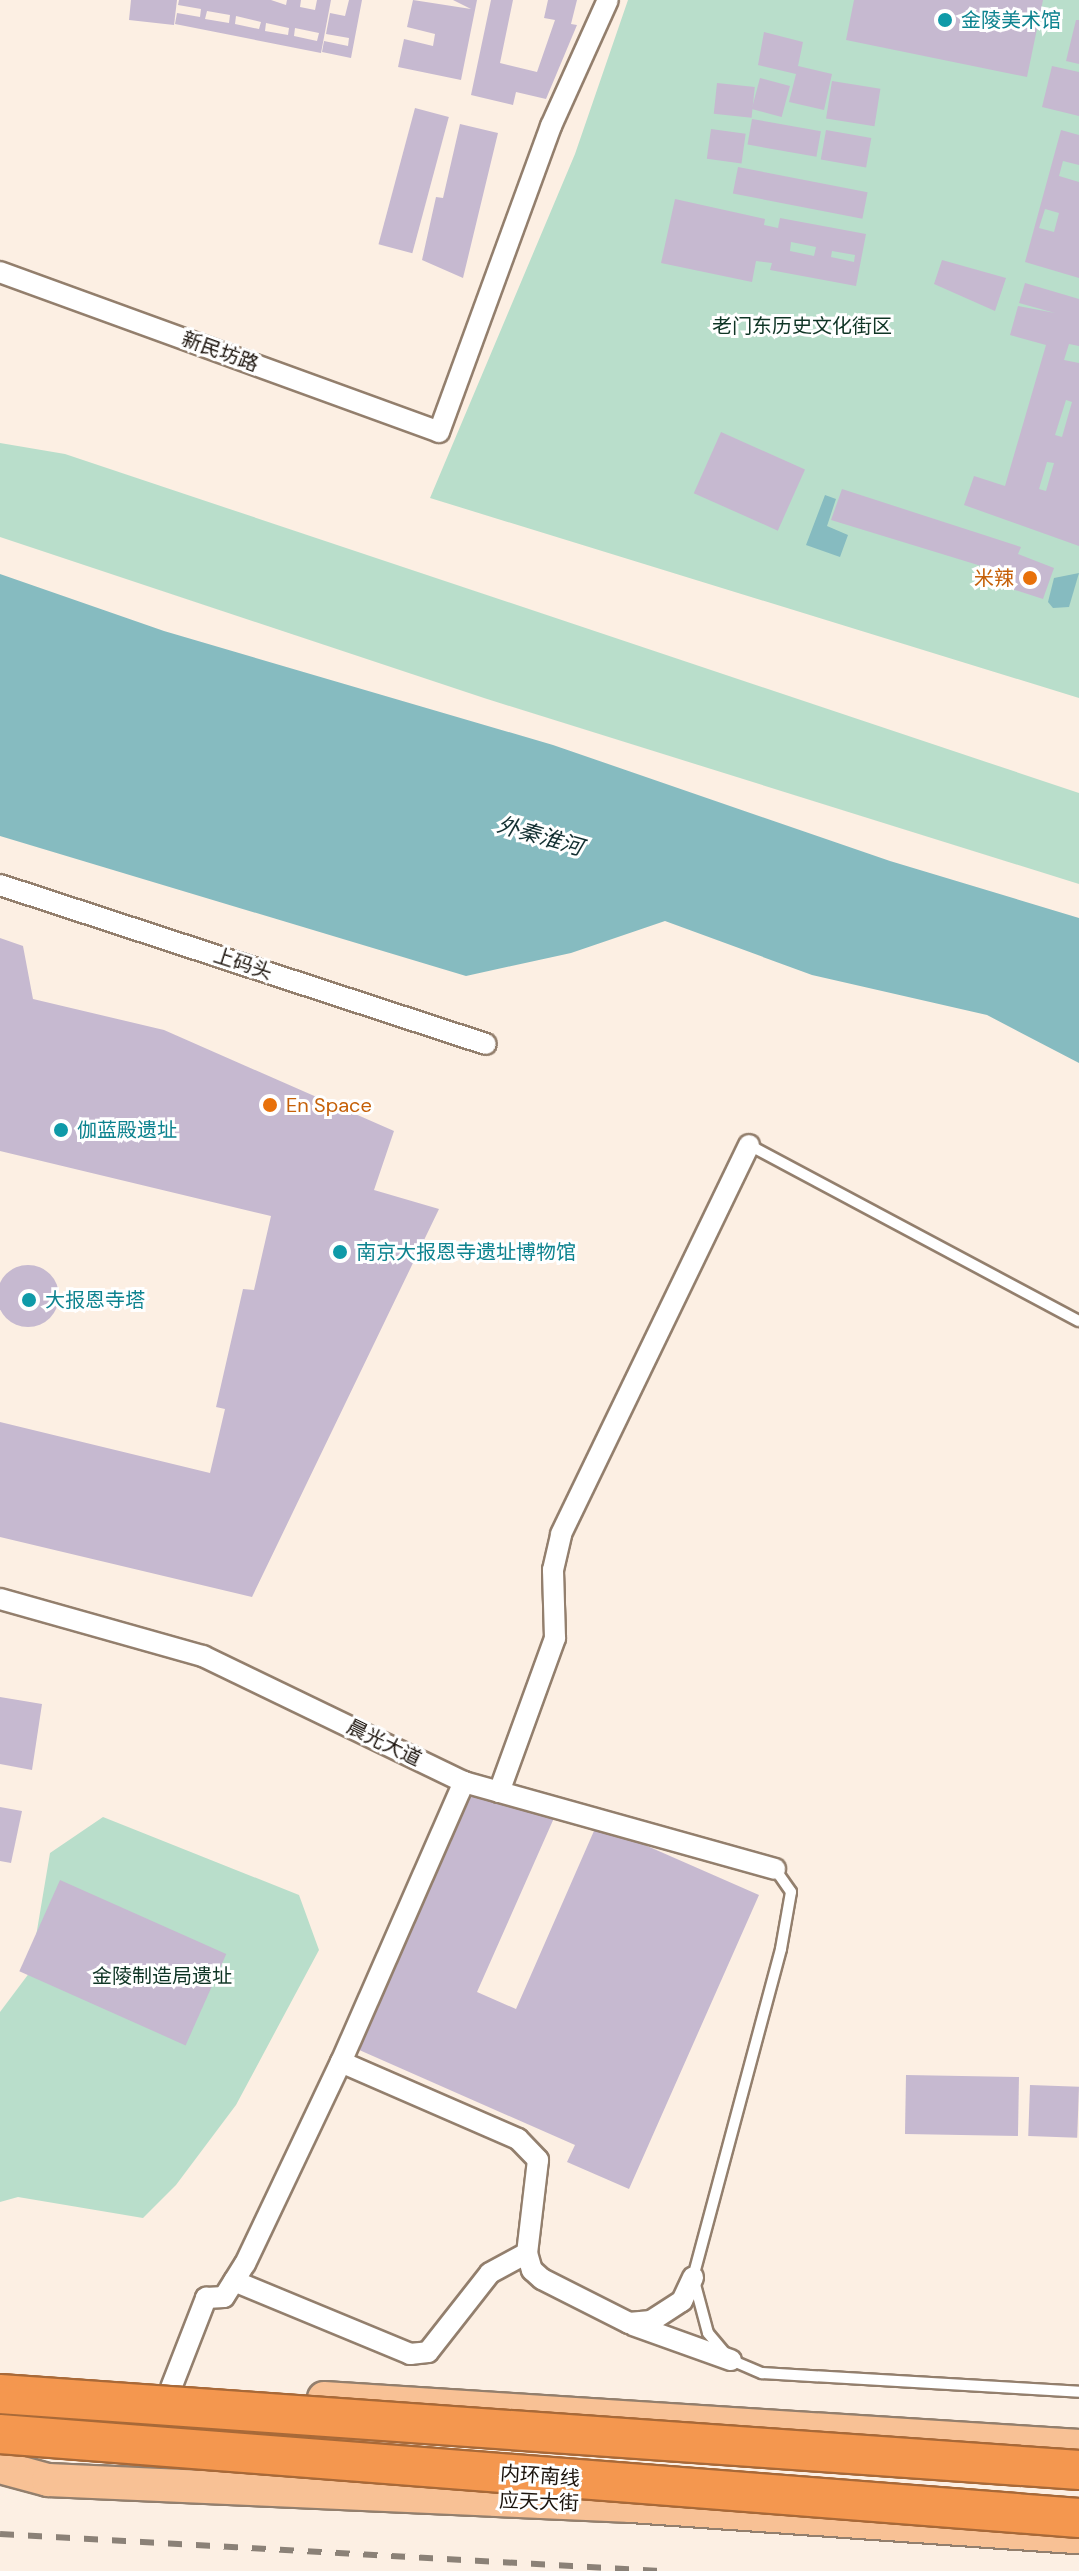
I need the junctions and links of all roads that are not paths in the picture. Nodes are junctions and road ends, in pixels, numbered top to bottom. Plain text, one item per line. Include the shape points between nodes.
1 (608, 0) edge
2 (0, 272) edge
3 (0, 885) edge
4 (486, 1044) dead end
5 (749, 1145) joint
6 (1079, 1321) edge
7 (0, 1599) edge
8 (464, 1782) junction
9 (499, 1792) junction
10 (775, 1869) joint
11 (341, 2062) junction
12 (527, 2253) junction
13 (693, 2277) junction
14 (234, 2281) junction
15 (629, 2323) junction
16 (731, 2360) junction
17 (0, 2377) edge
18 (171, 2388) junction
19 (1079, 2392) edge
20 (0, 2394) edge
21 (0, 2434) edge
22 (1079, 2446) edge
23 (0, 2467) edge
24 (1079, 2470) edge
25 (168, 2486) junction
26 (1079, 2518) edge
27 (1079, 2537) edge

1 - 2 street, 新民坊路 via 551,126 439,432
3 - 4 street, 上码头
5 - 6 lane
5 - 9 street via 561,1534 553,1570 555,1638
7 - 8 street, 晨光大道 via 203,1656
8 - 9 street, 晨光大道
8 - 11 street
9 - 10 street, 晨光大道
10 - 13 lane via 791,1892 781,1949
11 - 12 street via 518,2139 538,2160
11 - 14 street
12 - 14 street via 490,2273 428,2352 410,2354
12 - 15 street via 532,2270 542,2279
13 - 15 street via 682,2301 651,2321
13 - 16 lane via 701,2318
14 - 18 street via 224,2297 206,2298
15 - 16 street
16 - 19 lane via 762,2373
17 - 18 main road
18 - 22 main road
18 - 25 main road
20 - 24 highway, bridge
21 - 26 highway, 内环南线, bridge
23 - 25 main road, 应天大街 via 48,2480
25 - 27 main road, 应天大街 via 631,2506

